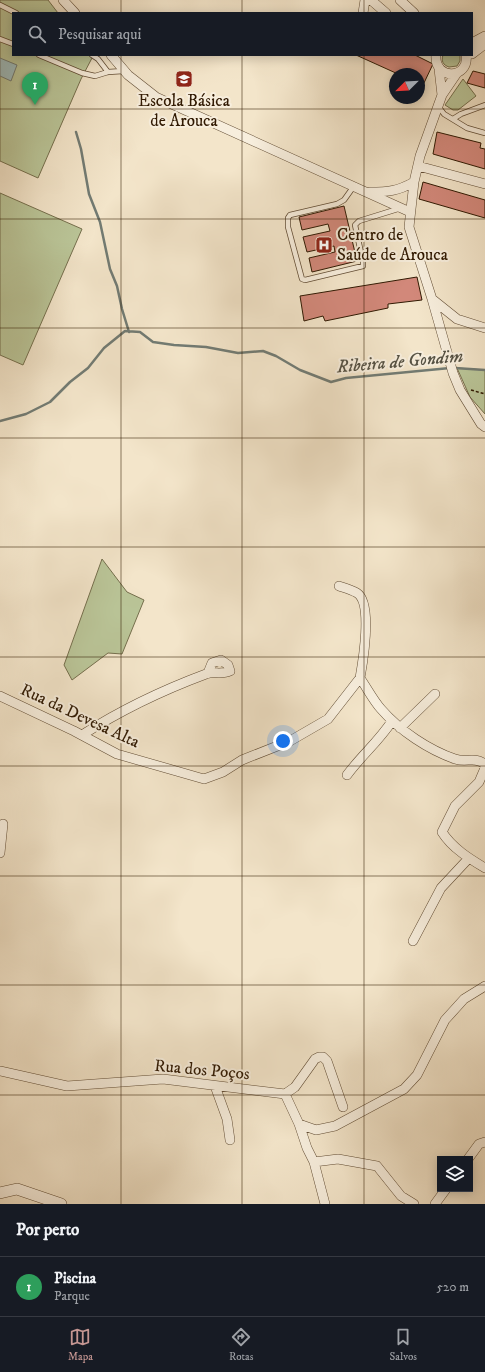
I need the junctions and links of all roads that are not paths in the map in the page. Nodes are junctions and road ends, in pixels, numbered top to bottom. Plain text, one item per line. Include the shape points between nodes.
1 (63, 0) edge
2 (365, 0) edge
3 (371, 0) edge
4 (400, 0) edge
5 (0, 5) edge
6 (14, 12) edge
7 (73, 12) edge
8 (363, 12) edge
9 (385, 12) edge
10 (413, 12) edge
11 (485, 36) edge
12 (0, 39) edge
13 (473, 42) edge
14 (12, 44) edge
15 (485, 44) edge
16 (473, 52) edge
17 (41, 56) edge
18 (94, 56) edge
19 (112, 56) edge
20 (436, 56) edge
21 (469, 56) edge
22 (439, 69) junction
23 (124, 71) junction
24 (108, 72) junction
25 (457, 73) junction
26 (442, 95) junction
27 (485, 105) edge
28 (438, 106) junction
29 (444, 114) junction
30 (434, 116) junction
31 (453, 119) junction
32 (485, 133) edge
33 (418, 166) junction
34 (414, 182) junction
35 (485, 184) edge
36 (354, 186) junction
37 (367, 192) junction
38 (406, 210) junction
39 (432, 299) junction
40 (485, 328) edge
41 (485, 428) edge
42 (339, 586) dead end
43 (208, 673) dead end
44 (360, 678) junction
45 (435, 694) dead end
46 (0, 696) edge
47 (392, 721) junction
48 (400, 728) junction
49 (82, 735) junction
50 (485, 764) edge
51 (485, 768) edge
52 (347, 775) dead end
53 (3, 824) dead end
54 (0, 853) edge
55 (469, 858) junction
56 (485, 868) edge
57 (413, 941) dead end
58 (485, 986) edge
59 (0, 1071) edge
60 (214, 1086) junction
61 (285, 1094) junction
62 (344, 1107) dead end
63 (299, 1124) junction
64 (230, 1140) dead end
65 (485, 1142) edge
66 (470, 1156) edge
67 (314, 1162) junction
68 (444, 1192) edge
69 (0, 1193) edge
70 (61, 1204) edge
71 (325, 1204) edge
72 (414, 1204) edge
73 (435, 1204) edge

1 - 7 street
2 - 8 street
3 - 9 street
4 - 10 street
5 - 6 lane
11 - 13 street
12 - 14 lane
15 - 16 street
17 - 24 lane via 82,73 95,76
18 - 24 lane
19 - 23 street
20 - 22 street
21 - 25 street via 464,67
22 - 25 street via 448,74
22 - 26 street
23 - 24 lane
23 - 36 street via 156,97
25 - 26 street
26 - 28 street
27 - 31 lane
28 - 29 lane
28 - 30 street
29 - 30 lane
29 - 31 lane
30 - 33 street
31 - 32 lane via 466,128
33 - 34 street
33 - 35 street
34 - 37 street via 402,189 389,192
34 - 38 street
36 - 37 street
36 - 38 lane via 344,200 337,204 290,215 288,218 288,227 304,280 363,266 355,225
37 - 38 street
38 - 39 street
39 - 40 street via 457,319
39 - 41 street via 460,390
42 - 44 street via 357,593 363,602 366,636
43 - 49 street via 104,721
44 - 47 street
44 - 49 street, Rua da Devesa Alta via 328,719 290,741 242,760 223,772 204,779 117,754
45 - 48 street
46 - 49 street, Rua da Devesa Alta
47 - 48 street
47 - 52 street
48 - 50 street via 418,741 457,760 478,760
51 - 55 street via 479,782 455,806 442,832 446,839
53 - 54 street
55 - 56 street
55 - 57 street via 441,888
58 - 63 street via 464,999 445,1020 418,1075 404,1089 335,1126 316,1130
59 - 60 street, Rua dos Poços via 67,1086 163,1080
60 - 61 street, Rua dos Poços
60 - 64 street via 227,1119
61 - 62 street via 295,1087 315,1059 323,1057 327,1061
61 - 63 street
63 - 67 street
65 - 66 street via 479,1144
67 - 71 street
67 - 72 street via 338,1159 377,1166 401,1196
68 - 73 street
69 - 70 street via 17,1189

